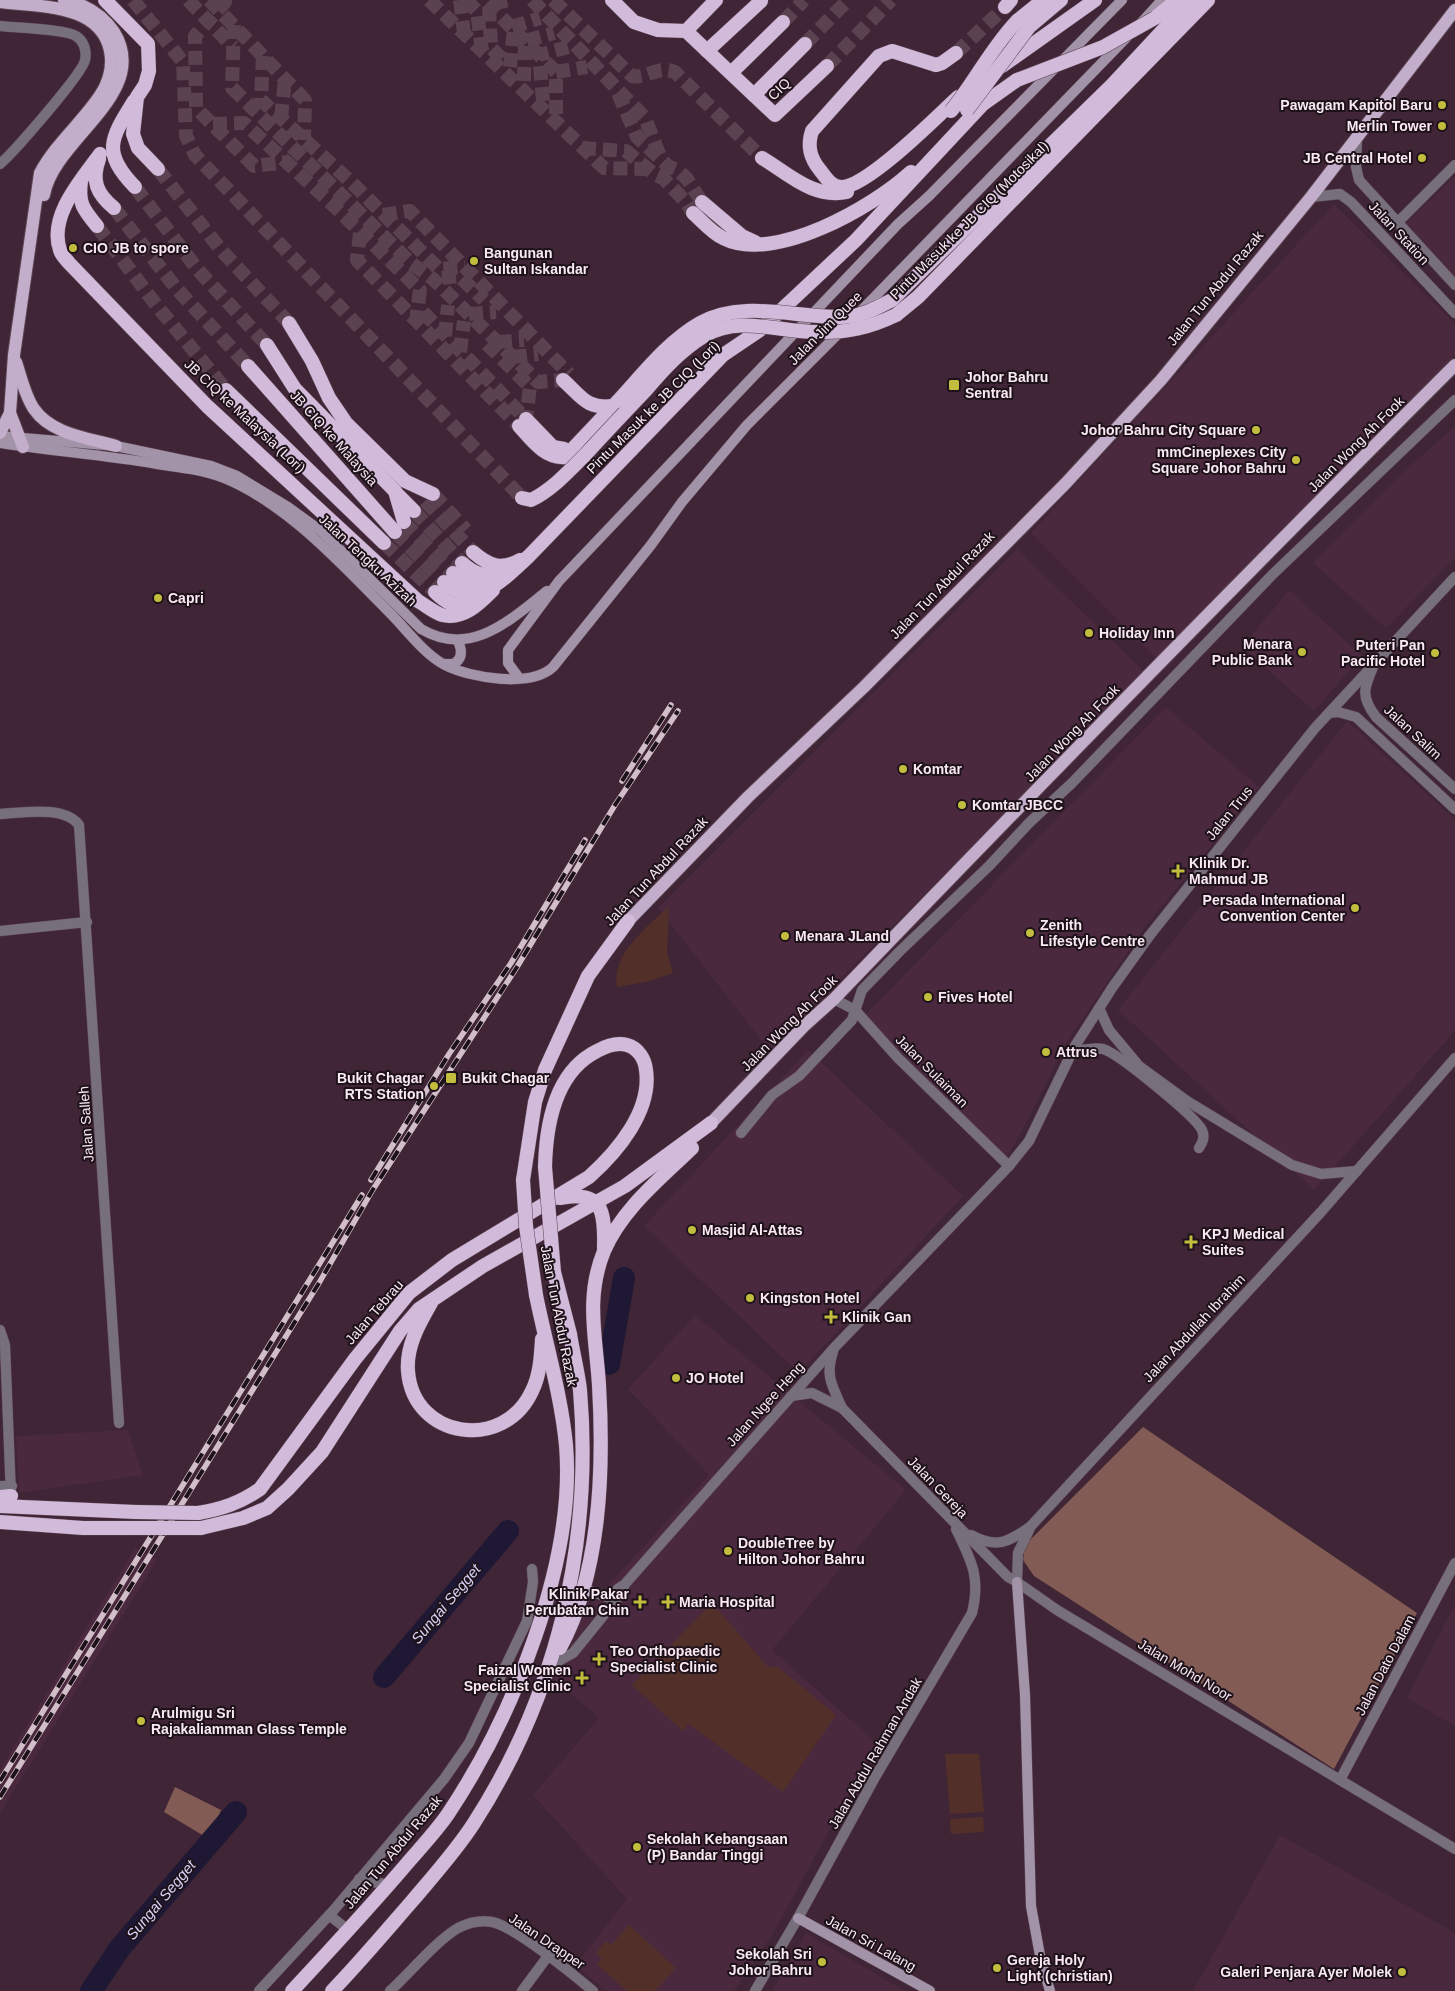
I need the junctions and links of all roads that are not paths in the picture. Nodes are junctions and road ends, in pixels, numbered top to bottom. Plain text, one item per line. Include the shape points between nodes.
1 (64, 0) edge
2 (105, 0) edge
3 (612, 0) edge
4 (716, 0) edge
5 (1043, 0) edge
6 (1061, 0) edge
7 (1095, 0) edge
8 (1122, 0) edge
9 (1162, 0) edge
10 (1177, 0) edge
11 (1191, 0) edge
12 (1208, 0) edge
13 (761, 1) edge
14 (2, 3) edge
15 (1455, 10) edge
16 (783, 22) tunnel mouth
17 (0, 26) edge
18 (686, 30) junction
19 (805, 44) tunnel mouth
20 (707, 51) junction
21 (956, 54) tunnel mouth
22 (827, 66) tunnel mouth
23 (731, 72) junction
24 (754, 95) junction
25 (137, 97) junction
26 (114, 133) junction
27 (1357, 138) junction
28 (100, 154) junction
29 (767, 161) tunnel mouth
30 (0, 164) edge
31 (158, 169) tunnel mouth
32 (1453, 171) edge
33 (81, 181) junction
34 (135, 187) tunnel mouth
35 (1311, 197) junction
36 (702, 202) tunnel mouth
37 (114, 208) tunnel mouth
38 (693, 213) tunnel mouth
39 (1397, 223) junction
40 (97, 226) tunnel mouth
41 (33, 233) junction
42 (758, 244) junction
43 (1455, 285) edge
44 (1455, 314) edge
45 (289, 323) tunnel mouth
46 (267, 345) tunnel mouth
47 (14, 355) junction
48 (1455, 365) edge
49 (248, 366) tunnel mouth
50 (566, 377) tunnel mouth
51 (226, 390) tunnel mouth
52 (1455, 400) edge
53 (615, 404) junction
54 (10, 413) junction
55 (523, 422) tunnel mouth
56 (0, 435) edge
57 (21, 442) junction
58 (0, 443) edge
59 (116, 446) junction
60 (395, 491) junction
61 (429, 497) tunnel mouth
62 (522, 498) dead end
63 (414, 511) tunnel mouth
64 (384, 543) tunnel mouth
65 (476, 548) tunnel mouth
66 (536, 549) junction
67 (509, 575) junction
68 (448, 577) junction
69 (1455, 577) edge
70 (559, 581) junction
71 (483, 601) junction
72 (458, 641) junction
73 (1376, 661) junction
74 (444, 664) junction
75 (519, 678) junction
76 (1329, 713) junction
77 (1455, 789) edge
78 (1455, 809) edge
79 (0, 814) edge
80 (87, 922) junction
81 (628, 922) joint
82 (0, 931) edge
83 (834, 999) junction
84 (1099, 1008) junction
85 (855, 1010) junction
86 (1072, 1052) junction
87 (1455, 1058) edge
88 (571, 1071) joint
89 (711, 1123) junction
90 (741, 1133) dead end
91 (1199, 1148) dead end
92 (1009, 1166) junction
93 (1357, 1171) junction
94 (554, 1199) junction
95 (598, 1203) junction
96 (604, 1252) junction
97 (434, 1298) junction
98 (0, 1330) edge
99 (543, 1332) junction
100 (834, 1348) junction
101 (790, 1396) junction
102 (842, 1408) junction
103 (119, 1422) dead end
104 (0, 1486) edge
105 (8, 1493) edge
106 (0, 1506) edge
107 (952, 1521) junction
108 (0, 1522) edge
109 (1031, 1526) junction
110 (1455, 1563) edge
111 (532, 1569) dead end
112 (1017, 1582) junction
113 (625, 1584) junction
114 (584, 1589) junction
115 (550, 1666) junction
116 (1340, 1780) junction
117 (1455, 1849) edge
118 (360, 1879) junction
119 (389, 1885) junction
120 (329, 1915) junction
121 (798, 1918) junction
122 (348, 1930) junction
123 (548, 1956) junction
124 (259, 1991) edge
125 (292, 1991) edge
126 (332, 1991) edge
127 (390, 1991) edge
128 (522, 1991) edge
129 (593, 1991) edge
130 (755, 1991) edge
131 (930, 1991) edge
132 (1050, 1991) edge

1 - 41 main road via 97,12 108,24 121,47 121,77 111,96 51,172 42,213
2 - 25 highway, JB CIQ ke Malaysia (Lori) via 148,44 149,71
3 - 18 highway via 634,22 658,30
4 - 18 highway
5 - 29 highway, bridge via 1004,34 970,89 930,134 872,182 851,192 828,193 796,182
6 - 42 highway, bridge via 1029,27 967,110 909,174 814,233
7 - 21 highway, bridge via 958,97 903,148 856,183 842,187 830,183 813,162 809,146 812,131 879,56 892,52 936,65
8 - 70 main road, Jalan Jim Quee via 930,196 898,224
9 - 75 main road, Jalan Jim Quee via 747,425 682,502 651,546 553,667 538,677
10 - 66 highway, Pintu Masuk ke JB CIQ (Lori), bridge via 1155,18 1103,47 1017,80 983,104 856,240 760,330 723,356
11 - 53 highway, bridge via 1112,85 892,300 871,311 844,318 754,311 724,315 701,323 675,341
12 - 62 highway, Pintu Masuk ke JB CIQ (Motosikal), bridge via 918,297 896,315 872,326 841,331 815,332 750,325 726,327 705,335 682,352 574,466 540,495 531,500
13 - 20 highway
14 - 41 main road via 58,9 89,19 105,37 111,57 109,78 100,95 51,154 40,173
15 - 27 main road, Jalan Tun Abdul Razak
16 - 23 highway
17 - 30 street via 71,34 83,43 86,51 83,68
18 - 20 highway, CIQ
19 - 24 highway, CIQ
20 - 23 highway, CIQ
22 - 24 highway, CIQ via 775,115
23 - 24 highway, CIQ
25 - 26 highway, JB CIQ ke Malaysia (Lori)
25 - 31 highway, JB CIQ ke Malaysia (Lori) via 133,134 138,148
26 - 28 highway, JB CIQ ke Malaysia (Lori)
26 - 34 highway via 114,157 120,171
27 - 35 main road, Jalan Tun Abdul Razak
27 - 39 street, Jalan Station via 1359,180
28 - 33 highway, JB CIQ ke Malaysia (Lori)
28 - 37 highway, JB CIQ ke Malaysia (Lori) via 96,183 101,197
32 - 39 street
33 - 40 highway via 79,197 85,212
33 - 71 highway, JB CIQ ke Malaysia (Lori) via 65,203 59,232 60,251 69,263 207,406 418,601 442,615 472,610
35 - 44 street, Jalan Station via 1340,194 1350,202
35 - 81 main road, Jalan Tun Abdul Razak via 1161,380 1066,483 891,660 748,797
36 - 42 highway via 742,236
38 - 42 highway via 722,238
39 - 43 street, Jalan Station
41 - 47 main road
45 - 61 highway via 346,423 405,481
46 - 60 highway via 295,389
47 - 54 main road
47 - 59 main road via 33,408 42,419 66,432
48 - 83 main road, Jalan Wong Ah Fook
49 - 60 highway, JB CIQ ke Malaysia via 377,511 399,527
50 - 53 highway via 596,399
51 - 64 highway, JB CIQ ke Malaysia (Lori)
52 - 85 street via 1272,575 1072,783 901,950 862,990
53 - 55 highway via 565,457 547,454
54 - 56 main road
54 - 57 main road
56 - 57 main road, Jalan Tengku Azizah
57 - 58 main road, Jalan Tengku Azizah
57 - 59 main road, Jalan Tengku Azizah
57 - 74 main road, Jalan Tengku Azizah via 178,467 222,478 249,491 311,536
59 - 72 main road, Jalan Tengku Azizah via 211,466 258,488 321,531 421,629 434,637
60 - 63 highway
65 - 66 highway via 502,558
66 - 67 highway, Pintu Masuk ke JB CIQ (Lori)
67 - 68 highway via 484,576 471,571
67 - 68 highway via 479,593 465,595 452,590
67 - 71 highway, JB CIQ ke Malaysia (Lori)
68 - 71 highway via 444,600 455,606
69 - 73 street, Jalan Trus
70 - 72 main road, Jalan Tengku Azizah via 492,631
70 - 75 main road via 508,650 508,663
72 - 74 main road via 462,653 458,662
73 - 76 street, Jalan Trus
73 - 77 street, Jalan Salim via 1364,694 1367,706
74 - 75 main road, Jalan Tengku Azizah via 476,675
76 - 78 street, Jalan Salim via 1356,717
76 - 84 street, Jalan Trus via 1160,923
79 - 80 street, Jalan Salleh via 37,812 67,815 78,825
80 - 82 street
80 - 103 street, Jalan Salleh
81 - 99 highway, Jalan Tun Abdul Razak, bridge via 588,976 545,1070 536,1102 523,1180 526,1226
83 - 85 street, Jalan Sulaiman
83 - 89 main road, Jalan Wong Ah Fook
84 - 86 street, Jalan Trus
84 - 93 street via 1108,1030 1139,1066 1187,1101 1292,1165 1320,1174
85 - 90 street via 850,1023 799,1076 772,1095
85 - 92 street, Jalan Sulaiman via 898,1058
86 - 91 street via 1093,1048 1110,1053 1189,1114 1204,1135
86 - 92 street, Jalan Trus via 1029,1141
87 - 93 street, Jalan Abdullah Ibrahim
88 - 94 highway, Jalan Tebrau via 590,1055 608,1046 627,1045 637,1050 645,1062 648,1079 636,1118 606,1162
88 - 115 highway, Jalan Tun Abdul Razak, bridge via 558,1095 550,1122 546,1138 546,1167 554,1272 580,1389 581,1500 573,1577
89 - 95 highway via 662,1161
89 - 96 highway via 694,1145 637,1201 615,1230
92 - 100 street, Jalan Ngee Heng
93 - 109 street, Jalan Abdullah Ibrahim
94 - 95 highway via 578,1194
94 - 106 highway, Jalan Tebrau, bridge via 430,1276 394,1310 260,1489 242,1502 198,1512
95 - 96 highway via 602,1212
95 - 97 highway via 506,1253
96 - 114 highway via 591,1319 601,1441 599,1486
97 - 99 highway via 410,1346 408,1372 414,1395 425,1410 441,1423 460,1431 481,1431 503,1423 520,1410 532,1392 540,1366
97 - 108 highway, bridge via 408,1319 322,1452 267,1508 243,1518 201,1528 83,1528
98 - 105 street via 5,1345
99 - 119 highway, Jalan Tun Abdul Razak via 554,1370 566,1446 562,1528 545,1603 523,1667 492,1738 471,1776 447,1816
100 - 101 street, Jalan Ngee Heng
100 - 102 street, Jalan Gereja via 828,1370
101 - 102 street, Jalan Gereja via 812,1393
101 - 113 street, Jalan Ngee Heng
102 - 107 street, Jalan Gereja
104 - 105 street
107 - 109 street, Jalan Abdullah Ibrahim via 984,1542 996,1543 1010,1540
107 - 112 street, Jalan Gereja via 1008,1577
107 - 121 street, Jalan Abdul Rahman Andak via 972,1562 977,1582 972,1613 874,1779
109 - 112 street, Jalan Abdullah Ibrahim via 1018,1553
110 - 116 street, Jalan Dato Dalam
111 - 118 street via 534,1582 527,1621 469,1743 444,1779
112 - 116 street, Jalan Mohd Noor via 1057,1610
112 - 132 main road via 1025,1695 1031,1906
113 - 114 street via 607,1596
113 - 115 street, Jalan Ngee Heng via 620,1595 573,1653
114 - 115 highway via 569,1631
115 - 126 highway, Jalan Tun Abdul Razak via 513,1753 474,1823 454,1852
116 - 117 street, Jalan Mohd Noor
118 - 119 street
118 - 120 street
119 - 122 highway, Jalan Tun Abdul Razak
120 - 122 street
120 - 124 street
121 - 130 street, Jalan Abdul Rahman Andak
121 - 131 main road, Jalan Sri Lalang
122 - 125 highway, Jalan Tun Abdul Razak
123 - 127 street, Jalan Drapper via 505,1927 482,1921 458,1929
123 - 128 street
123 - 129 street, Jalan Drapper

